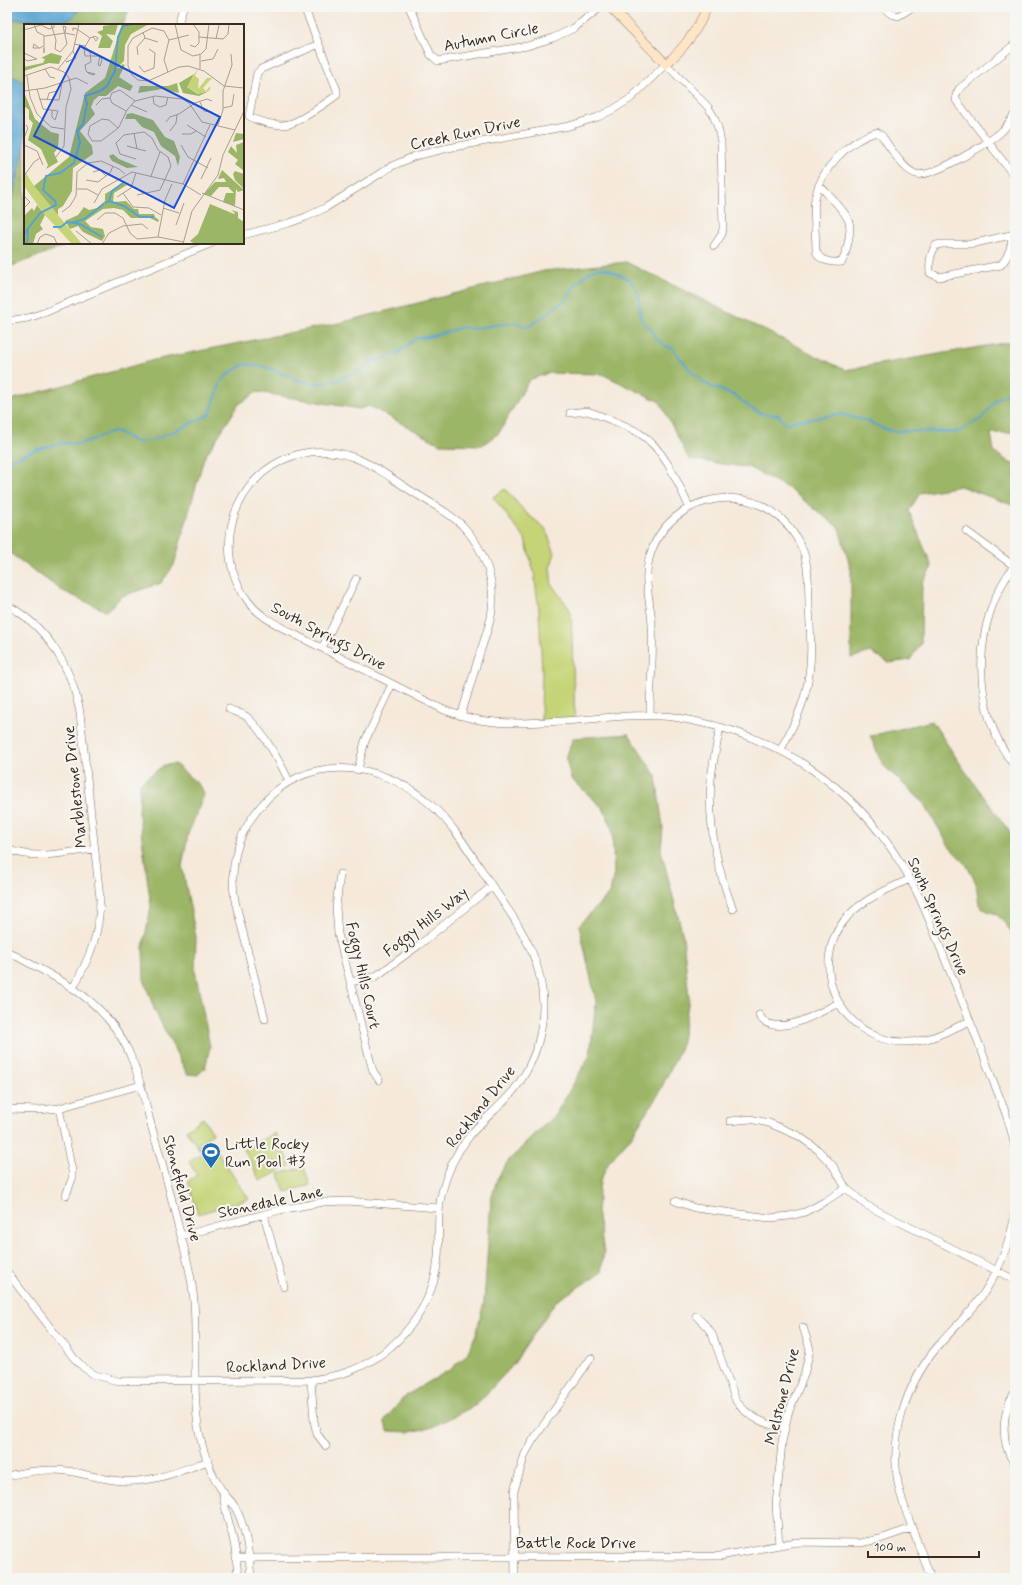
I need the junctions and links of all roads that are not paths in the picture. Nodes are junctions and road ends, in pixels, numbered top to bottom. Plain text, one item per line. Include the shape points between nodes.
1 (183, 7) edge
2 (304, 7) edge
3 (409, 7) edge
4 (601, 7) edge
5 (610, 7) edge
6 (707, 7) edge
7 (883, 7) edge
8 (912, 7) edge
9 (178, 24) edge
10 (319, 44) junction
11 (1015, 44) edge
12 (666, 64) junction
13 (1015, 114) edge
14 (988, 141) junction
15 (1015, 177) edge
16 (820, 186) junction
17 (1014, 234) edge
18 (244, 235) edge
19 (207, 244) edge
20 (714, 246) dead end
21 (7, 321) edge
22 (570, 413) dead end
23 (690, 507) junction
24 (966, 531) dead end
25 (1014, 566) edge
26 (356, 579) dead end
27 (7, 604) edge
28 (322, 648) junction
29 (392, 684) junction
30 (229, 709) dead end
31 (461, 716) junction
32 (650, 716) junction
33 (720, 727) junction
34 (781, 750) junction
35 (1015, 766) edge
36 (358, 769) junction
37 (289, 780) junction
38 (95, 849) junction
39 (7, 850) edge
40 (340, 874) dead end
41 (910, 879) junction
42 (492, 886) junction
43 (733, 909) dead end
44 (7, 951) edge
45 (350, 982) junction
46 (73, 988) junction
47 (838, 1003) junction
48 (759, 1015) dead end
49 (264, 1019) dead end
50 (970, 1021) junction
51 (379, 1080) dead end
52 (141, 1085) junction
53 (59, 1108) junction
54 (7, 1110) edge
55 (730, 1122) dead end
56 (1015, 1148) edge
57 (846, 1188) junction
58 (66, 1195) dead end
59 (675, 1200) dead end
60 (438, 1208) junction
61 (1015, 1213) edge
62 (264, 1215) junction
63 (181, 1236) junction
64 (996, 1270) junction
65 (7, 1272) edge
66 (1015, 1280) edge
67 (284, 1287) dead end
68 (696, 1316) dead end
69 (803, 1327) dead end
70 (591, 1358) dead end
71 (311, 1380) junction
72 (196, 1381) junction
73 (1015, 1392) edge
74 (785, 1428) junction
75 (326, 1446) dead end
76 (208, 1461) junction
77 (1015, 1465) edge
78 (7, 1476) edge
79 (223, 1492) junction
80 (912, 1528) junction
81 (779, 1545) junction
82 (249, 1557) junction
83 (514, 1557) junction
84 (237, 1558) junction
85 (238, 1578) edge
86 (251, 1578) edge
87 (515, 1578) edge
88 (931, 1578) edge

1 - 9 street
2 - 10 street
3 - 4 street, Autumn Circle via 431,55 438,61 527,46 553,38 574,28
5 - 12 street
6 - 12 street via 693,34
7 - 8 street via 898,16
10 - 10 street via 337,95 288,124 272,123 249,116 257,73
11 - 14 street via 959,89 956,95 956,100
12 - 18 street, Creek Run Drive via 631,98 598,117 569,126 415,156 392,166 306,217 289,224
12 - 20 street via 708,107 718,128 721,142 723,228
13 - 14 street via 1001,131
14 - 15 street
14 - 16 street via 959,160 925,175 917,175 908,170 877,132 855,143 832,161
16 - 16 street via 815,198 817,256 842,262 850,231 849,222
17 - 17 street via 1001,265 939,277 930,273 932,251 936,246 970,244
19 - 21 street via 46,312
22 - 23 street via 587,411 646,437 662,455
23 - 32 street via 663,530 648,559 646,583 652,626
23 - 34 street via 708,500 722,499 756,504 784,522 803,550 808,576 810,668 800,711
24 - 25 street
25 - 35 street via 997,596 989,618 984,637 982,664 984,692 990,718 999,741
26 - 28 street
27 - 38 street, Marblestone Drive via 31,621 49,640 74,684 80,713
28 - 29 street, South Springs Drive
28 - 31 street, South Springs Drive via 266,619 253,607 235,577 230,561 229,544 236,508 256,478 287,458 323,452 353,457 389,476 454,518 481,551 491,580 492,610
29 - 31 street, South Springs Drive
29 - 36 street via 365,741
30 - 37 street via 251,721
31 - 32 street, South Springs Drive via 485,721 520,723
32 - 33 street, South Springs Drive via 663,716
33 - 34 street, South Springs Drive
33 - 43 street via 711,778 712,824 717,860
34 - 41 street, South Springs Drive via 820,775 856,806 887,842
36 - 37 street, Rockland Drive via 318,771
36 - 42 street, Rockland Drive via 397,782 429,803 449,824
37 - 49 street, Rockland Drive via 268,797 251,818 239,842 233,867 235,901
38 - 39 street via 34,856
38 - 46 street, Marblestone Drive via 100,898 99,924 91,954
40 - 45 street, Foggy Hills Court via 336,921
41 - 47 street via 863,903 848,916 839,929 831,951 829,967 831,985
41 - 50 street, South Springs Drive
42 - 45 street, Foggy Hills Way via 382,972
42 - 60 street, Rockland Drive via 524,933 535,957 543,991 542,1025 535,1054 522,1079 506,1099 480,1123 457,1154 445,1180
44 - 46 street, Stonefield Drive
45 - 51 street, Foggy Hills Court via 370,1060
46 - 52 street, Stonefield Drive via 97,1006 117,1029 132,1056
47 - 48 street via 810,1018 789,1024 770,1023
47 - 50 street via 857,1026 889,1041 923,1040
50 - 56 street, South Springs Drive via 1007,1116
52 - 53 street
52 - 63 street, Stonefield Drive
53 - 54 street
53 - 58 street via 72,1171
55 - 57 street via 756,1120 799,1136 818,1150 833,1166
57 - 59 street via 805,1212 770,1218 695,1208
57 - 64 street via 866,1205
60 - 62 street, Stonedale Lane via 335,1201 311,1203
60 - 71 street, Rockland Drive via 438,1256 434,1278 425,1303 410,1326 389,1348 364,1365 334,1376
61 - 64 street via 1007,1244
62 - 63 street, Stonedale Lane
62 - 67 street
63 - 72 street, Stonefield Drive via 194,1299
64 - 66 street
64 - 80 street via 976,1304 925,1362 904,1406 898,1434 896,1464 900,1491
65 - 72 street, Rockland Drive via 74,1358 91,1372 118,1381
68 - 74 street via 712,1334 739,1406 751,1417
69 - 74 street, Melstone Drive via 810,1354
70 - 83 street via 525,1454 514,1491
71 - 72 street, Rockland Drive
71 - 75 street via 314,1421 317,1434
72 - 76 street, Stonefield Drive via 198,1426
73 - 77 street via 1006,1411 1004,1430 1008,1450
74 - 81 street, Melstone Drive via 776,1505
76 - 78 street via 166,1476 137,1481 108,1480 53,1470 29,1471
76 - 79 street, Stonefield Drive
79 - 82 street, Stonefield Drive via 232,1502 240,1518
79 - 84 street, Stonefield Drive
80 - 81 street, Battle Rock Drive via 880,1539 860,1542 796,1542
80 - 88 street
81 - 83 street, Battle Rock Drive via 720,1556
82 - 83 street, Battle Rock Drive
82 - 84 street, Battle Rock Drive
82 - 86 street, Stonefield Drive
83 - 87 street
84 - 85 street, Stonefield Drive

